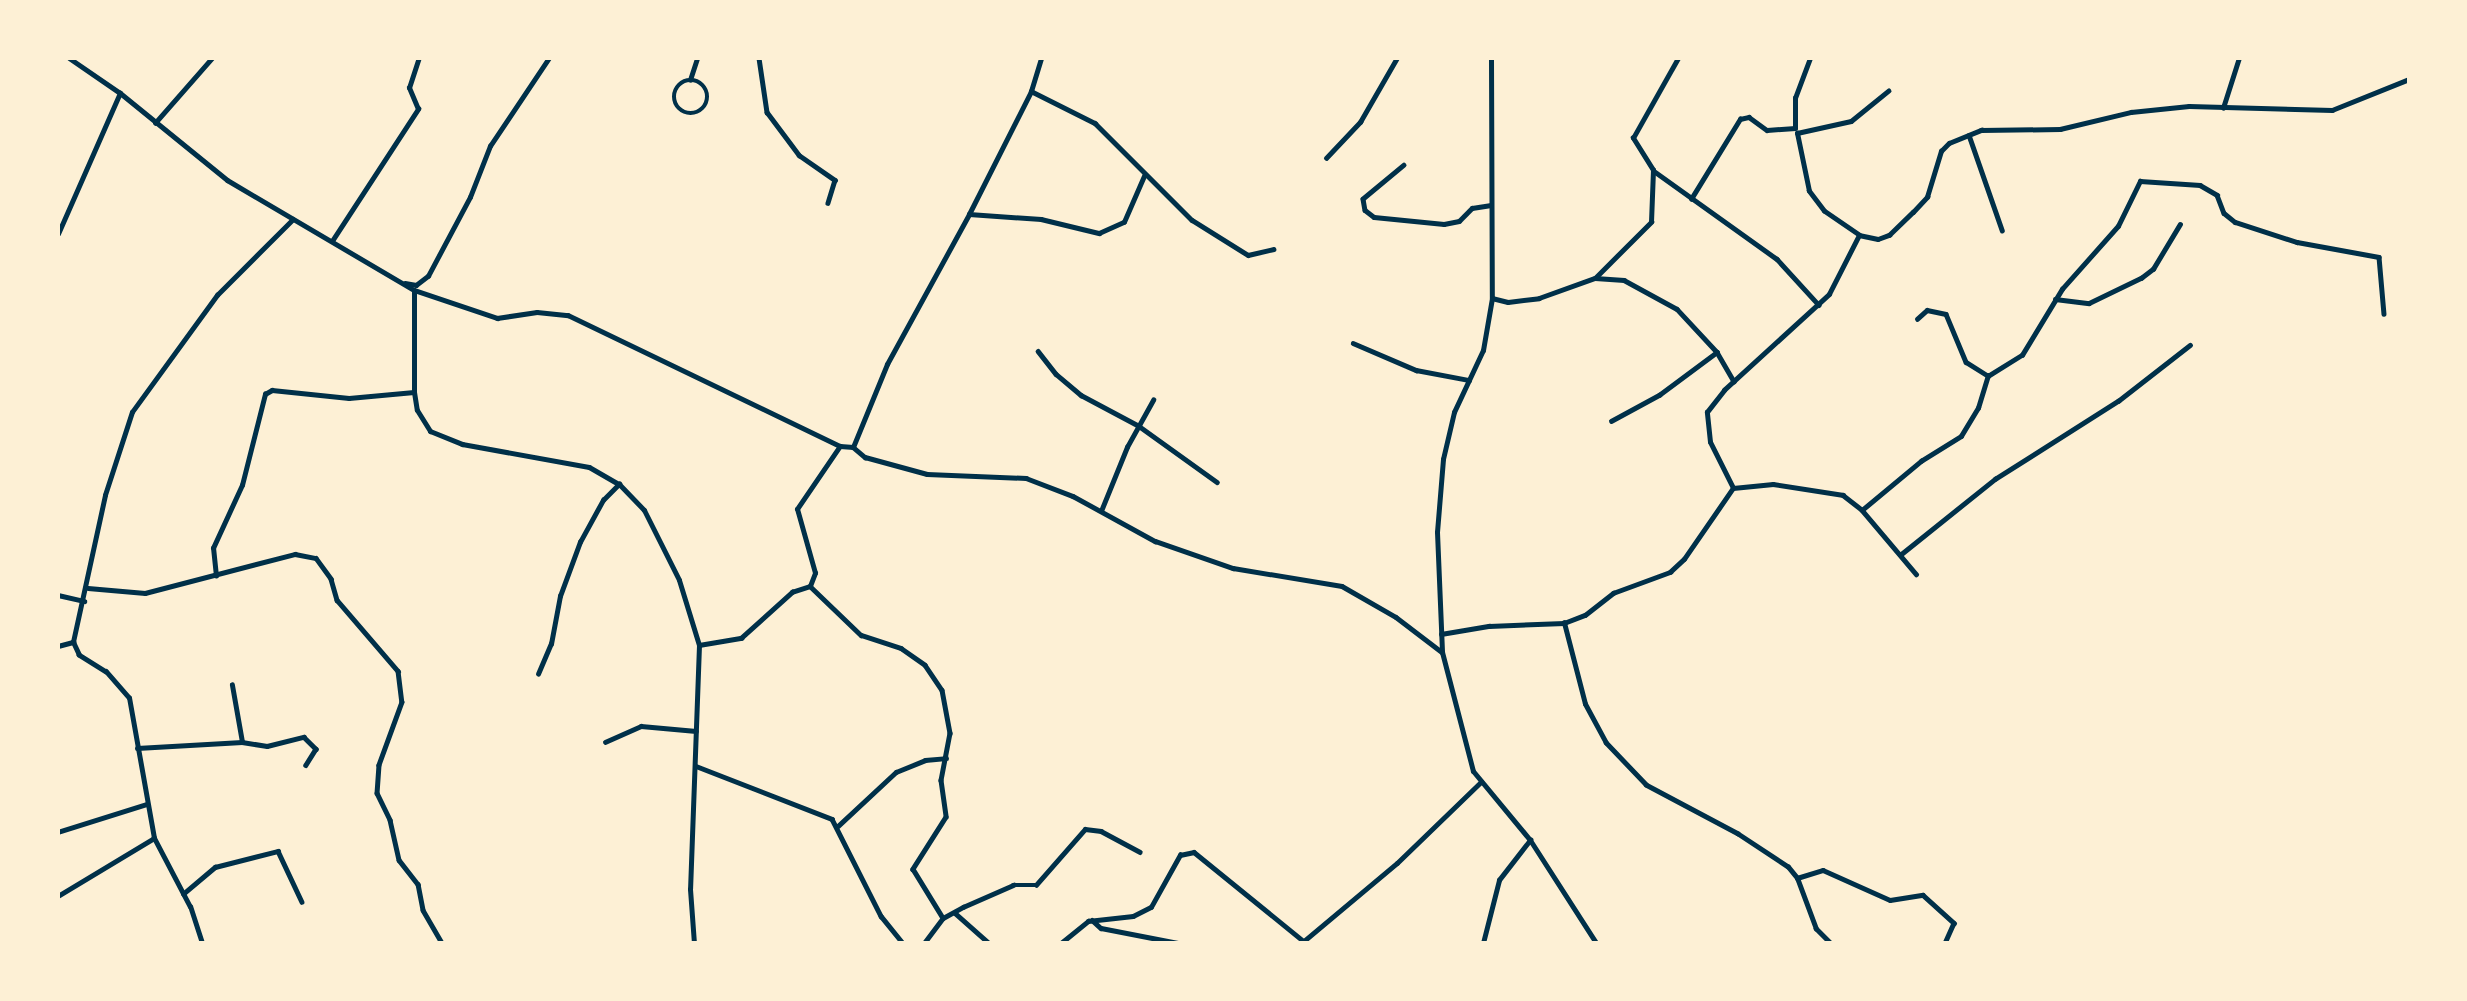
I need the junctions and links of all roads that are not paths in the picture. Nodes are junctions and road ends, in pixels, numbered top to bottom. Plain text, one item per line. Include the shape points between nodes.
1 (69, 58) edge
2 (212, 58) edge
3 (419, 58) edge
4 (549, 58) edge
5 (697, 58) edge
6 (759, 58) edge
7 (1041, 58) edge
8 (1397, 58) edge
9 (1491, 58) edge
10 (1678, 58) edge
11 (1810, 58) edge
12 (2239, 58) edge
13 (2409, 79) edge
14 (690, 80) junction
15 (1888, 90) dead end
16 (1031, 91) junction
17 (120, 93) junction
18 (2223, 108) junction
19 (155, 123) junction
20 (1796, 130) junction
21 (1969, 135) junction
22 (1326, 158) dead end
23 (1404, 165) dead end
24 (1653, 170) junction
25 (1144, 176) junction
26 (1691, 199) junction
27 (828, 203) dead end
28 (1491, 205) junction
29 (969, 214) junction
30 (293, 219) junction
31 (2180, 224) dead end
32 (2002, 230) dead end
33 (58, 234) edge
34 (1858, 235) junction
35 (332, 241) junction
36 (1273, 249) dead end
37 (1595, 278) junction
38 (405, 283) junction
39 (414, 290) junction
40 (1492, 298) junction
41 (2055, 299) junction
42 (1819, 305) junction
43 (2384, 314) dead end
44 (1917, 319) dead end
45 (1353, 343) dead end
46 (2190, 345) dead end
47 (1038, 351) dead end
48 (1717, 352) junction
49 (1988, 376) junction
50 (1470, 380) junction
51 (1734, 382) junction
52 (414, 391) junction
53 (1153, 400) dead end
54 (1611, 421) dead end
55 (1139, 426) junction
56 (840, 446) junction
57 (853, 447) junction
58 (1217, 482) dead end
59 (619, 484) junction
60 (1732, 488) junction
61 (1862, 510) junction
62 (1101, 511) junction
63 (1900, 555) junction
64 (1916, 574) dead end
65 (216, 576) junction
66 (810, 586) junction
67 (88, 588) junction
68 (58, 595) edge
69 (84, 601) junction
70 (1564, 623) junction
71 (1441, 634) junction
72 (73, 642) junction
73 (699, 645) junction
74 (58, 646) edge
75 (1442, 652) junction
76 (538, 674) dead end
77 (232, 685) dead end
78 (696, 731) junction
79 (605, 742) dead end
80 (242, 743) junction
81 (137, 748) junction
82 (946, 758) junction
83 (306, 765) dead end
84 (696, 766) junction
85 (1481, 782) junction
86 (146, 804) junction
87 (838, 826) junction
88 (58, 832) edge
89 (154, 838) junction
90 (1530, 839) junction
91 (1140, 852) dead end
92 (1797, 878) junction
93 (182, 895) junction
94 (58, 896) edge
95 (302, 902) dead end
96 (955, 913) junction
97 (943, 918) junction
98 (1092, 920) junction
99 (1305, 942) edge
100 (202, 943) edge
101 (442, 943) edge
102 (694, 943) edge
103 (903, 943) edge
104 (924, 943) edge
105 (989, 943) edge
106 (1061, 943) edge
107 (1178, 943) edge
108 (1483, 943) edge
109 (1596, 943) edge
110 (1830, 943) edge
111 (1945, 943) edge

1 - 17 street
2 - 19 street
3 - 35 street via 409,88 418,109
4 - 38 street via 490,146 470,197 428,276 416,285
5 - 14 street
6 - 27 street via 767,111 799,155 835,180
7 - 16 street
8 - 22 street via 1360,122
9 - 28 street
10 - 24 street via 1635,131 1634,144
11 - 20 street via 1795,98
12 - 18 street
13 - 18 street via 2332,110
14 - 14 street via 702,83 709,93 704,110 692,115 679,110 674,95 682,82
15 - 20 street via 1851,121
16 - 25 street via 1095,123
16 - 29 street
17 - 19 street
17 - 33 street
18 - 21 street via 2131,112 2060,129 2004,128
19 - 30 street via 227,180
20 - 26 street via 1767,130 1753,119 1740,119
20 - 34 street via 1809,191 1824,211
21 - 32 street
21 - 34 street via 1944,146 1927,197 1898,227 1878,239
23 - 28 street via 1369,189 1363,199 1365,210 1374,217 1444,224 1460,221 1472,208
24 - 26 street
24 - 37 street via 1651,222
25 - 29 street via 1124,222 1100,233 1041,219
25 - 36 street via 1181,212 1244,253 1253,256
26 - 42 street via 1777,259
28 - 40 street
29 - 57 street via 917,301
30 - 35 street
30 - 67 street via 217,295 132,412 104,495
31 - 41 street via 2153,269 2141,278 2094,302
34 - 42 street via 1845,269
35 - 38 street
37 - 40 street via 1539,298 1508,302
37 - 48 street via 1624,280 1677,309
38 - 39 street
39 - 52 street
39 - 56 street via 497,318 550,312 568,315
40 - 50 street via 1483,350
41 - 43 street via 2113,233 2134,186 2145,179 2170,180 2209,189 2228,218 2249,227 2297,242 2379,257
41 - 49 street via 2022,355
42 - 51 street
44 - 49 street via 1927,310 1946,314 1966,362
45 - 50 street via 1416,370
46 - 63 street via 2118,401 1985,486
47 - 55 street via 1065,383
48 - 51 street
48 - 54 street via 1659,395
49 - 61 street via 1978,408 1961,436 1921,461
50 - 71 street via 1449,429 1439,488
51 - 60 street via 1706,418 1710,442
52 - 59 street via 424,423 441,438 564,459
52 - 65 street via 349,398 272,390 265,394 242,485 213,548
53 - 55 street
55 - 58 street
55 - 62 street
56 - 57 street
56 - 66 street via 799,501 798,515 815,572
57 - 62 street via 865,457 927,474 1026,478
59 - 73 street via 644,510 659,538 690,607
59 - 76 street via 603,500 580,542
60 - 61 street via 1773,484 1832,491
60 - 70 street via 1677,568 1613,593 1585,615
61 - 63 street
62 - 75 street via 1155,541 1233,568 1356,592
63 - 64 street
65 - 67 street via 145,593
65 - 101 street via 295,554 310,555 324,566 337,600 348,614 395,663 403,693 379,765 376,793 390,820 399,860 418,884 423,910
66 - 73 street via 792,592 741,638
66 - 82 street via 861,635 901,648 925,665 942,690 950,733
67 - 69 street
68 - 69 street
69 - 72 street
70 - 71 street via 1489,626
70 - 92 street via 1585,704 1606,743 1623,762 1666,799 1775,856
71 - 75 street
72 - 74 street
72 - 81 street via 79,655 106,672 129,698
73 - 78 street
75 - 85 street via 1468,759
77 - 80 street
78 - 79 street via 641,726
78 - 84 street
80 - 81 street
80 - 83 street via 267,746 304,737 316,749
81 - 86 street
82 - 87 street via 925,760 896,772
82 - 97 street via 941,780 946,817 914,869
84 - 87 street via 814,809
84 - 102 street via 690,889
85 - 90 street
85 - 99 street
86 - 88 street
86 - 89 street
87 - 103 street via 881,916
89 - 93 street
89 - 94 street
90 - 108 street via 1499,880
90 - 109 street
91 - 96 street via 1101,831 1085,828 1036,886 1013,885
92 - 110 street via 1816,929
92 - 111 street via 1823,870 1890,901 1923,895 1954,923
93 - 95 street via 215,867 278,851
93 - 100 street
96 - 97 street
96 - 105 street
97 - 104 street
98 - 99 street via 1133,915 1151,907 1180,855 1194,852
98 - 106 street via 1079,925
98 - 107 street via 1101,928

